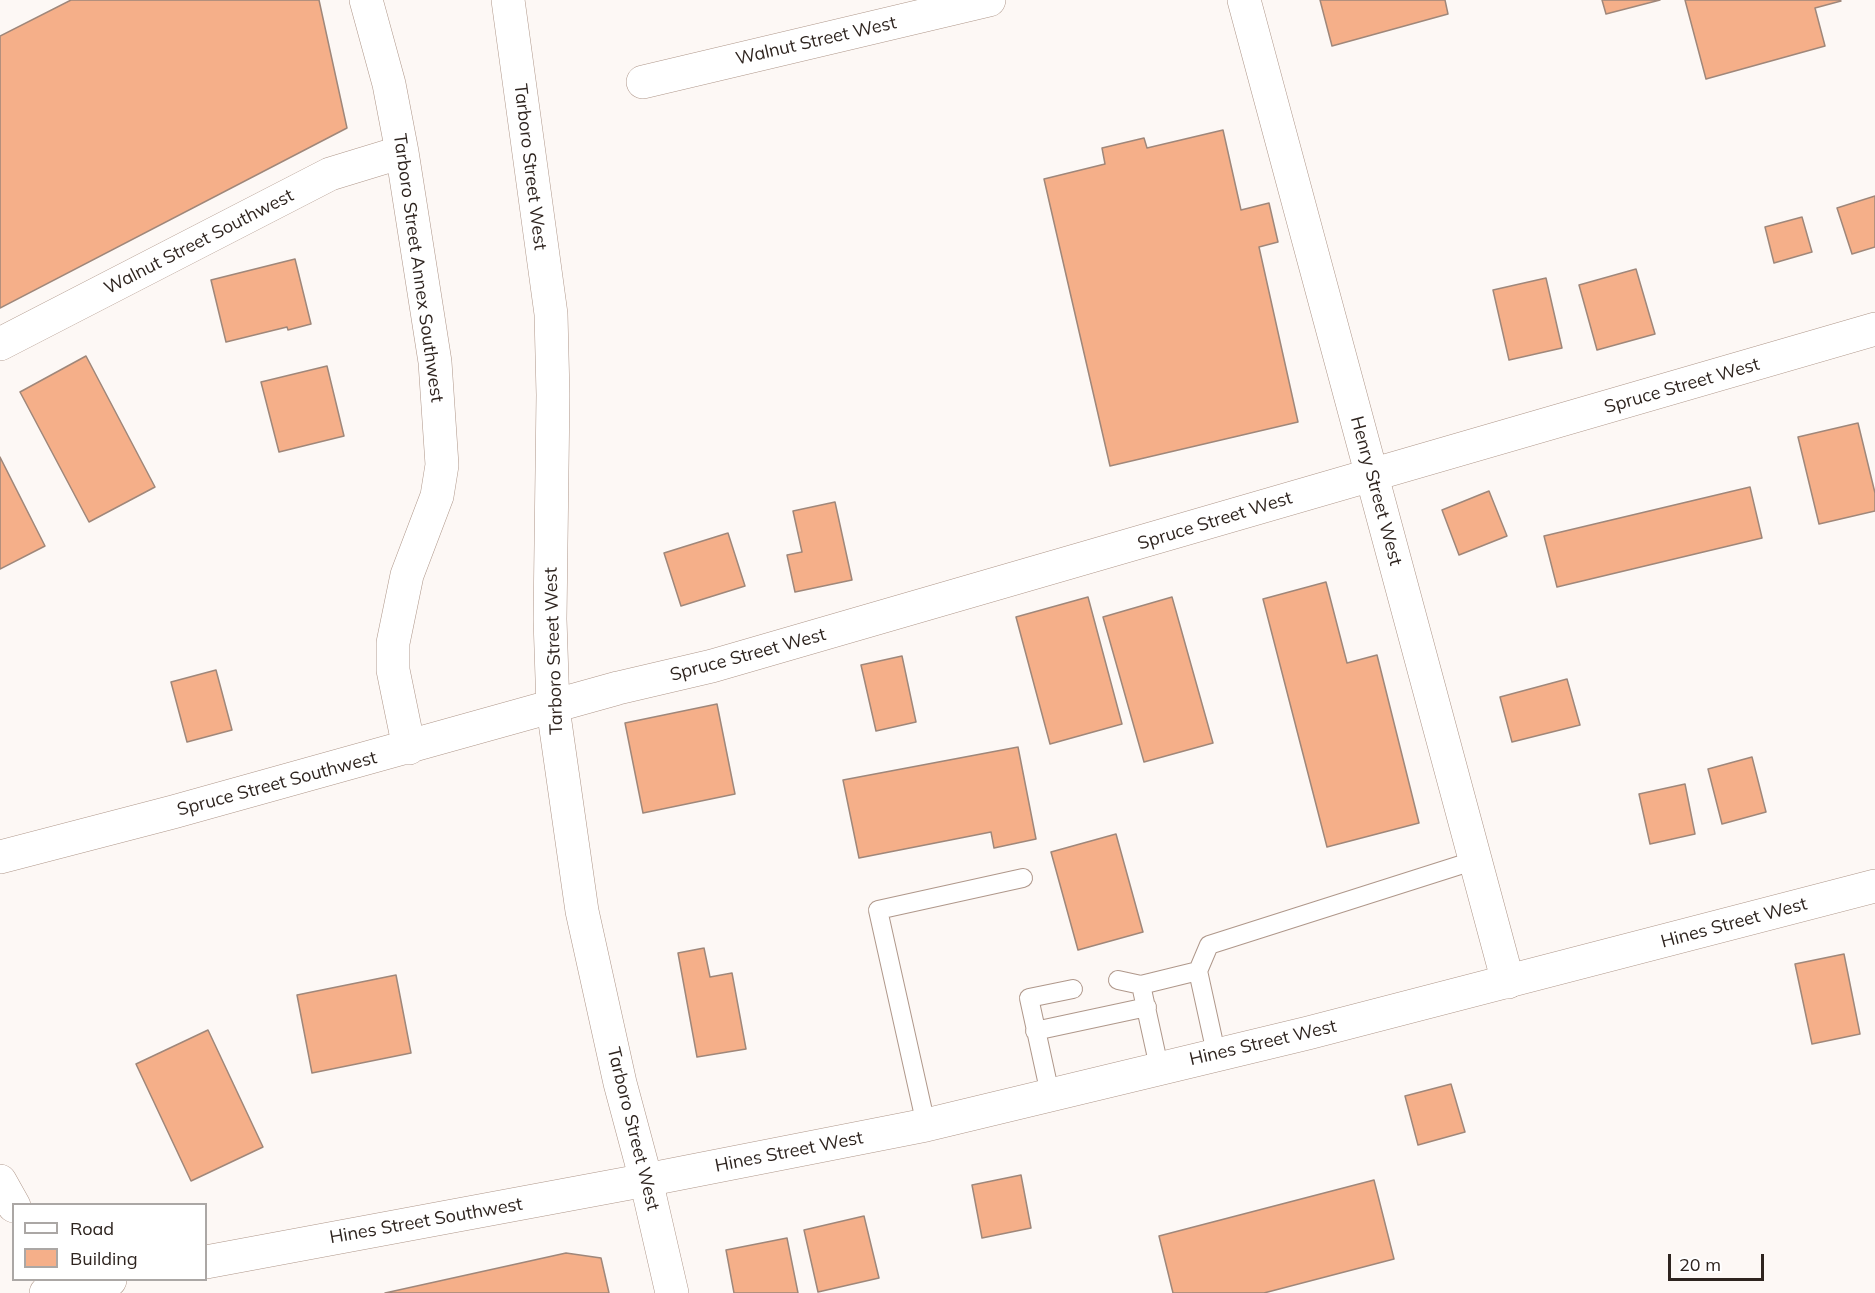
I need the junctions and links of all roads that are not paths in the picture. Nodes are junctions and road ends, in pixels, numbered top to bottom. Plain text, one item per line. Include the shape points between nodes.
1 (366, 0) edge
2 (508, 0) edge
3 (988, 0) edge
4 (1244, 0) edge
5 (643, 82) dead end
6 (402, 152) junction
7 (1875, 329) edge
8 (0, 344) edge
9 (1371, 474) junction
10 (553, 708) junction
11 (409, 748) junction
12 (0, 857) edge
13 (1476, 860) junction
14 (1023, 878) dead end
15 (1875, 886) edge
16 (1198, 971) junction
17 (1118, 980) dead end
18 (1508, 982) junction
19 (1141, 985) junction
20 (1073, 989) dead end
21 (1148, 1007) junction
22 (1035, 1031) junction
23 (1216, 1053) junction
24 (1160, 1067) junction
25 (1050, 1094) junction
26 (926, 1125) junction
27 (646, 1180) junction
28 (0, 1181) edge
29 (12, 1203) edge
30 (207, 1262) edge
31 (104, 1281) edge
32 (55, 1289) edge
33 (672, 1293) edge

1 - 6 street, Tarboro Street Annex Southwest via 389,84
2 - 10 street, Tarboro Street West via 550,314
3 - 5 street, Walnut Street West
4 - 9 street, Henry Street West
6 - 8 street, Walnut Street Southwest via 330,174
6 - 11 street, Tarboro Street Annex Southwest via 435,362 442,465 437,496 407,575 393,643 393,670
7 - 9 street, Spruce Street West
9 - 10 street, Spruce Street West via 971,593
9 - 13 street, Henry Street West
10 - 11 street, Spruce Street Southwest
10 - 27 street, Tarboro Street West via 582,911
11 - 12 street, Spruce Street Southwest
13 - 16 lane via 1209,945
13 - 18 street, Henry Street West
14 - 26 lane via 878,910
15 - 18 street, Hines Street West
16 - 19 lane
16 - 23 lane
17 - 19 lane
18 - 23 street, Hines Street West
19 - 21 lane
20 - 22 lane via 1029,998
21 - 22 lane
21 - 24 lane
22 - 25 lane
23 - 24 street, Hines Street West
24 - 25 street, Hines Street West
25 - 26 street, Hines Street West
26 - 27 street, Hines Street West
27 - 30 street, Hines Street Southwest
27 - 33 street, Tarboro Street West
28 - 29 street
31 - 32 street

